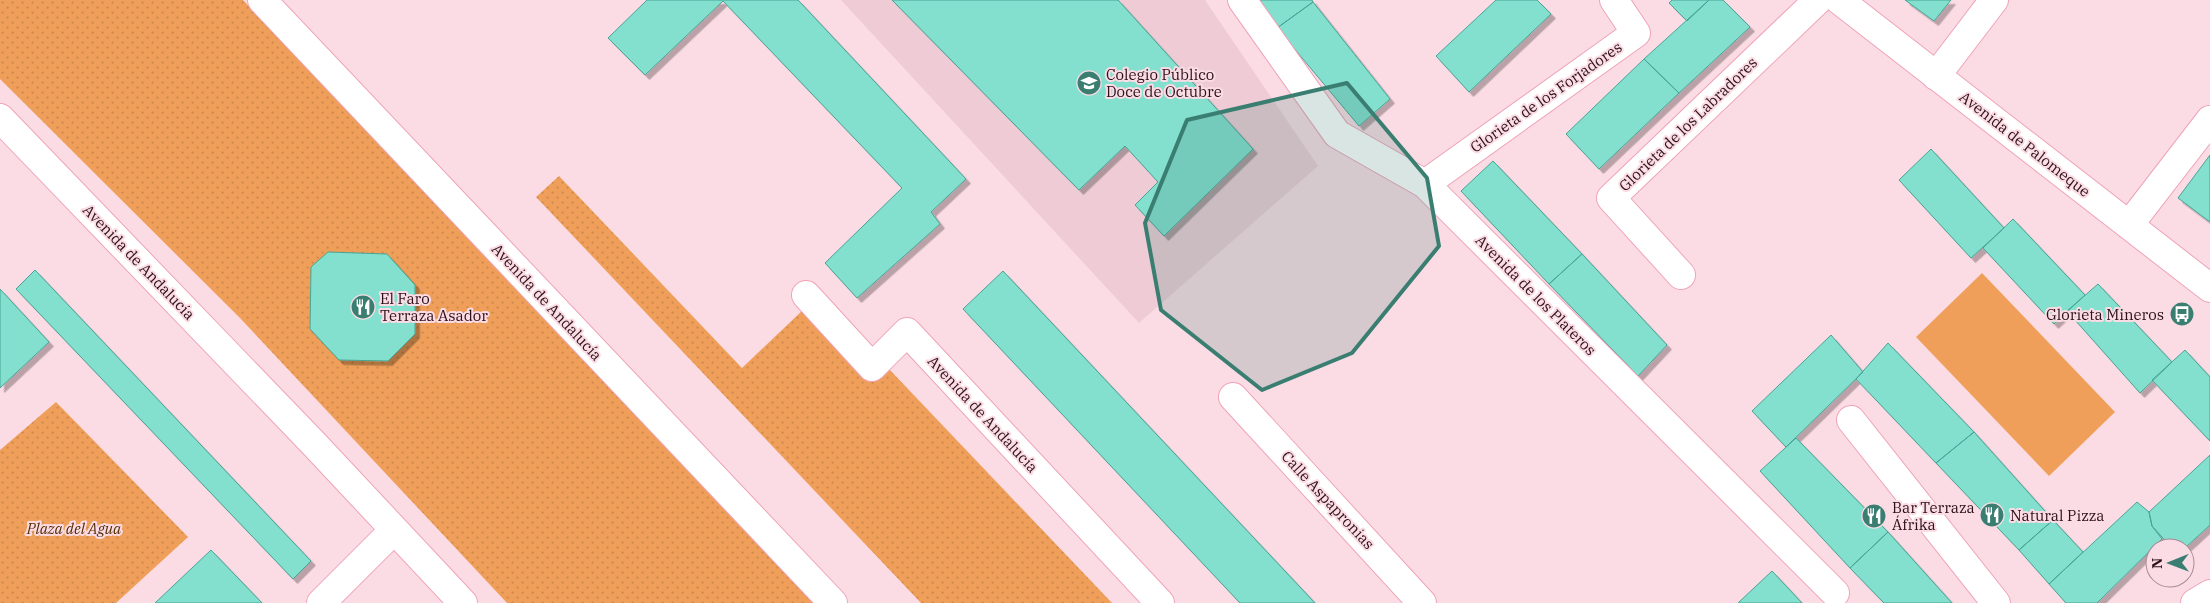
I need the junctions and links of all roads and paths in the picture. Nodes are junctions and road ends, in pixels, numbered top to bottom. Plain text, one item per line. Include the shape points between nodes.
1 (262, 0) edge
2 (1242, 0) edge
3 (1614, 0) edge
4 (1818, 0) edge
5 (1839, 0) edge
6 (1994, 0) edge
7 (1936, 76) junction
8 (0, 118) edge
9 (2210, 120) edge
10 (1424, 184) junction
11 (2129, 225) junction
12 (1681, 275) dead end
13 (2210, 288) edge
14 (806, 295) dead end
15 (1233, 397) dead end
16 (1851, 420) dead end
17 (393, 531) junction
18 (1835, 593) dead end
19 (2210, 594) edge
20 (321, 603) edge
21 (463, 603) edge
22 (833, 603) edge
23 (1160, 603) edge
24 (1422, 603) edge
25 (1996, 603) edge
26 (2195, 603) edge

1 - 22 street, Avenida de Andalucía
2 - 10 street, Avenida de los Plateros via 1337,134
3 - 10 street, Glorieta de los Forjadores via 1636,33
4 - 12 street, Glorieta de los Labradores via 1611,198
5 - 7 street, Avenida de Palomeque
6 - 7 street
7 - 11 street, Avenida de Palomeque
8 - 17 street, Avenida de Andalucía via 315,445
9 - 11 street
10 - 18 street, Avenida de los Plateros
11 - 13 street, Avenida de Palomeque
14 - 23 street, Avenida de Andalucía via 872,367 907,332
15 - 24 street, Calle Aspapronias
16 - 25 street
17 - 20 street
17 - 21 street, Avenida de Andalucía
19 - 26 street

